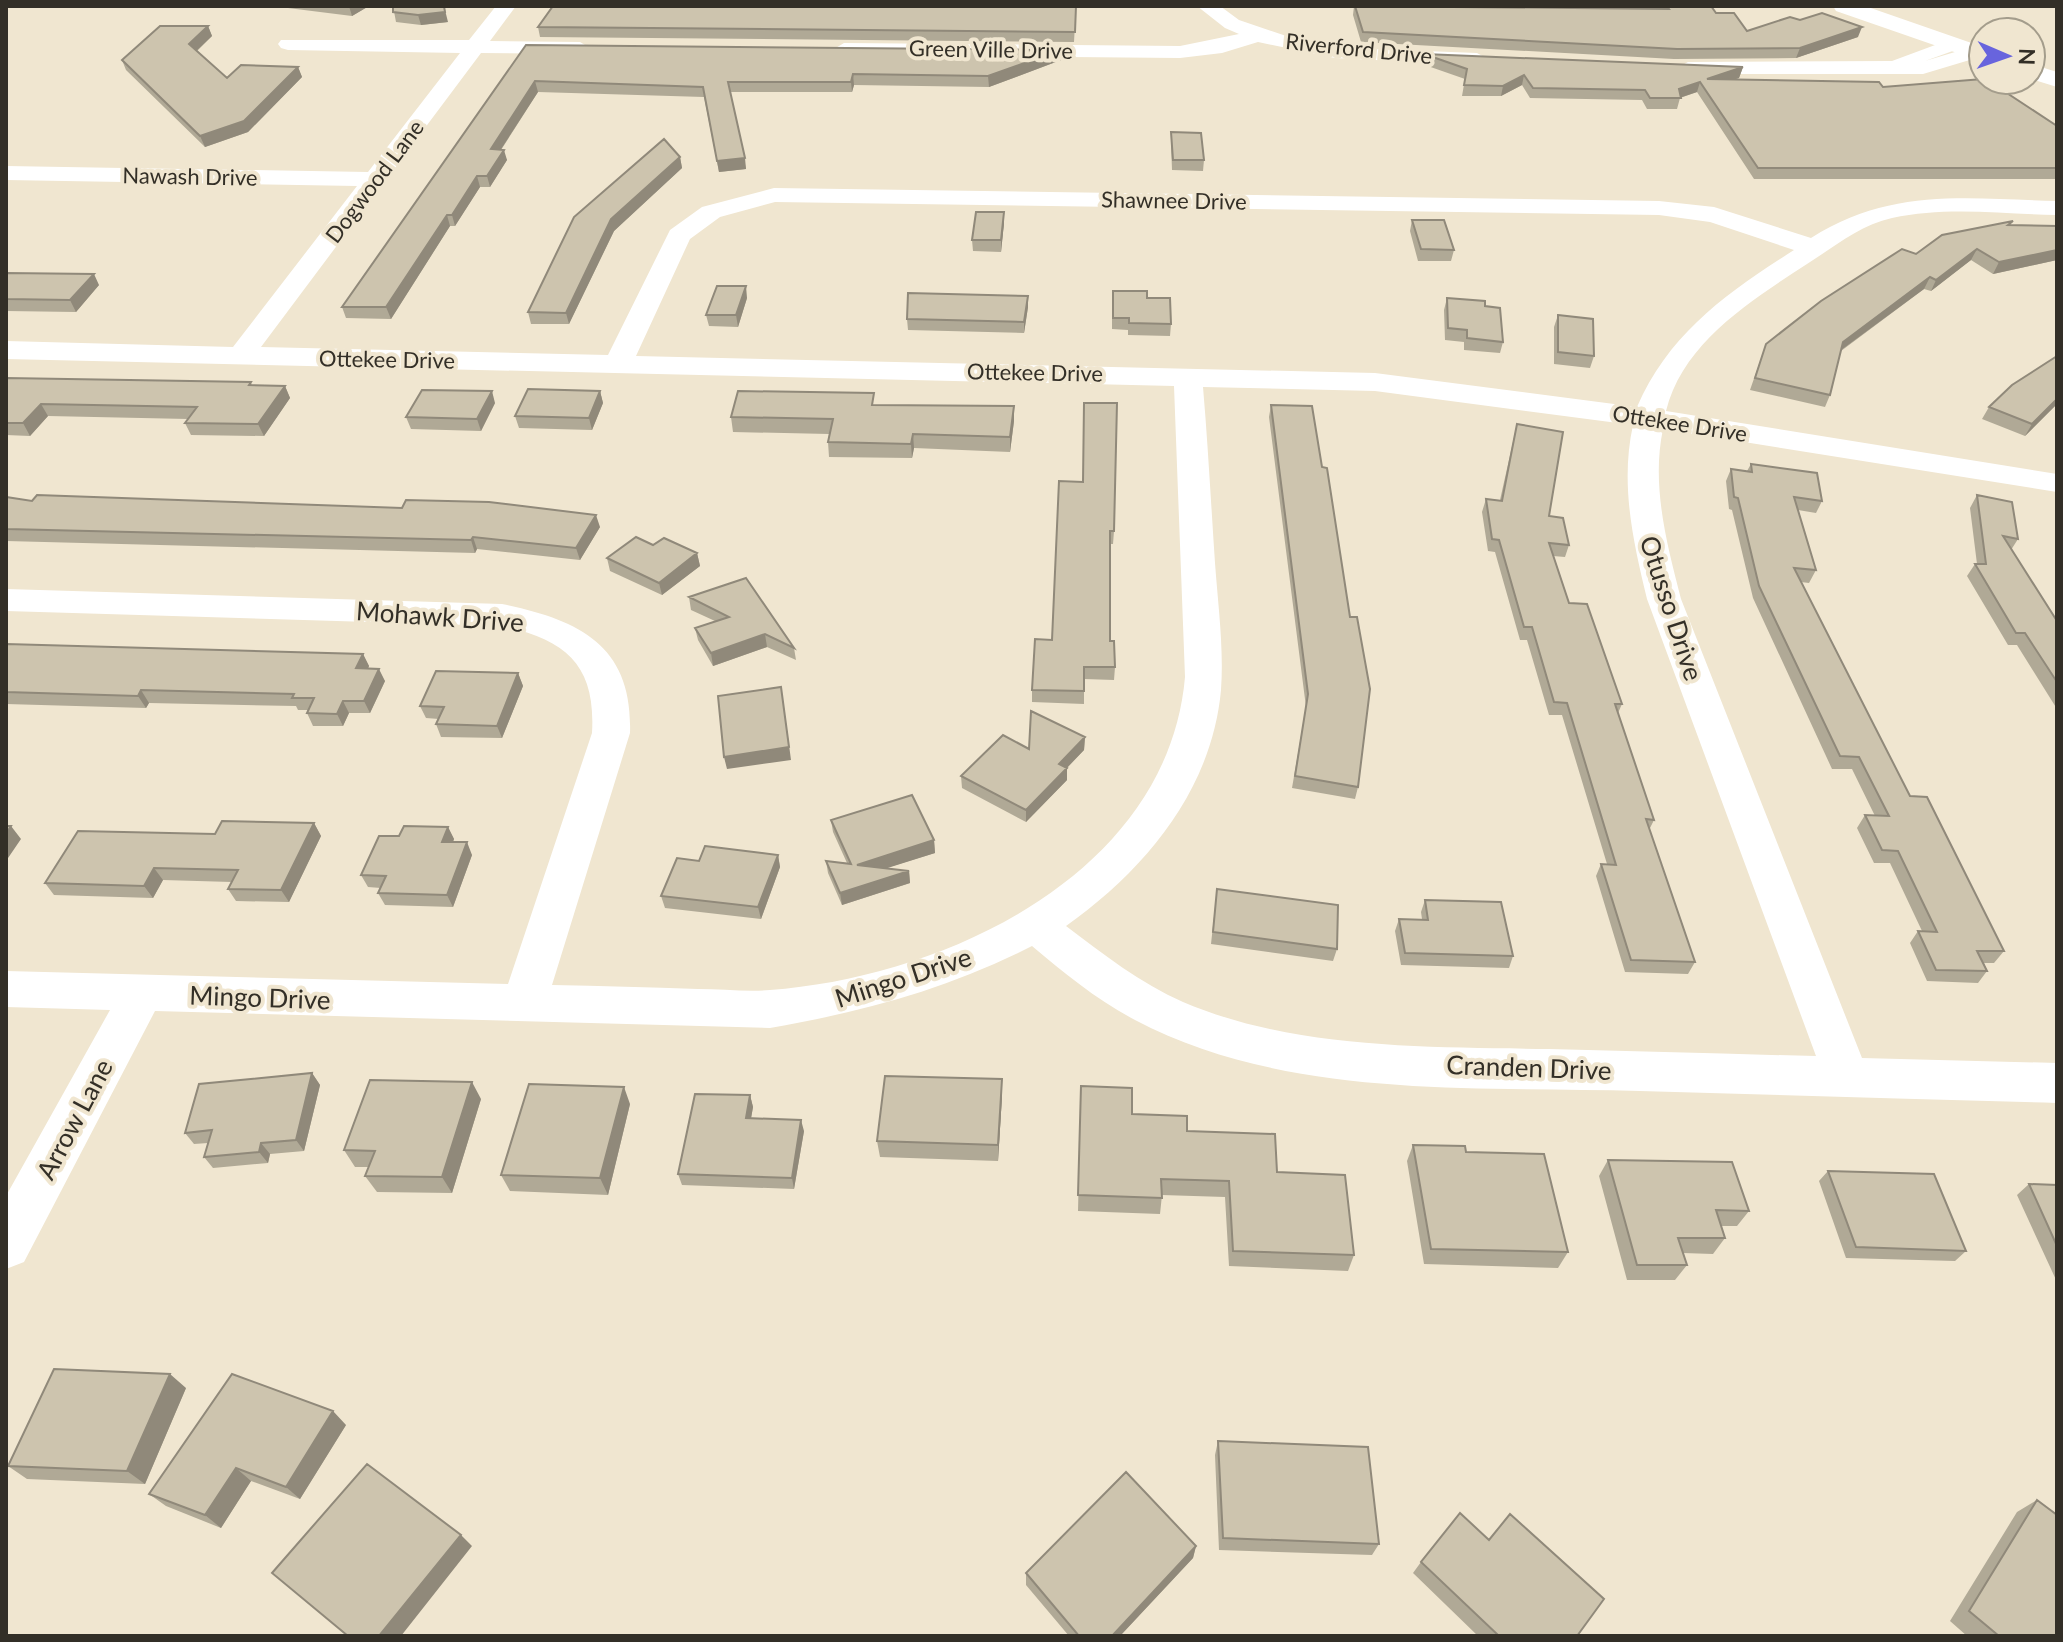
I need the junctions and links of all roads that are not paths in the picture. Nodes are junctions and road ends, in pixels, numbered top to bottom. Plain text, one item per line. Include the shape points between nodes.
1 (506, 6) edge
2 (1207, 6) edge
3 (1844, 6) edge
4 (1258, 35) junction
5 (288, 44) dead end
6 (476, 47) junction
7 (603, 49) edge
8 (821, 49) edge
9 (1967, 49) edge
10 (1967, 51) edge
11 (1504, 60) edge
12 (1660, 68) edge
13 (6, 173) edge
14 (375, 179) junction
15 (2057, 208) edge
16 (1815, 248) junction
17 (6, 350) edge
18 (241, 355) junction
19 (619, 363) junction
20 (1188, 376) junction
21 (1648, 418) junction
22 (2057, 483) edge
23 (6, 600) edge
24 (1035, 925) junction
25 (6, 989) edge
26 (142, 994) junction
27 (524, 1004) junction
28 (1847, 1077) junction
29 (2057, 1083) edge
30 (6, 1245) edge

1 - 6 street, Dogwood Lane
2 - 4 street, Riverford Drive
3 - 9 main road
4 - 8 street, Green Ville Drive via 1222,47 1180,52
4 - 11 street, Riverford Drive via 1333,49
5 - 6 street
6 - 7 street
6 - 14 street, Dogwood Lane
10 - 12 street via 1902,62 1904,67
13 - 14 street, Nawash Drive
14 - 18 street, Dogwood Lane
15 - 16 street, Otusso Drive via 1896,210 1860,221
16 - 19 street, Shawnee Drive via 1714,215 1659,208 774,195 711,212 679,235
16 - 21 street, Otusso Drive via 1756,284 1699,330 1674,361
17 - 18 street, Ottekee Drive
18 - 19 street, Ottekee Drive
19 - 20 street, Ottekee Drive
20 - 21 street, Ottekee Drive via 1375,382
20 - 24 street, Mingo Drive via 1203,658 1201,706 1189,756 1141,838 1075,899
21 - 22 street, Ottekee Drive
21 - 28 street, Otusso Drive via 1641,494 1664,599
23 - 27 street, Mohawk Drive via 502,615 544,625 577,642 609,682 612,724
24 - 27 street, Mingo Drive via 962,961 883,989 827,1001 770,1009
24 - 28 street, Cranden Drive via 1116,988 1169,1015 1285,1050 1471,1067
25 - 26 street, Mingo Drive
26 - 27 street, Mingo Drive
26 - 30 street, Arrow Lane
28 - 29 street, Cranden Drive

